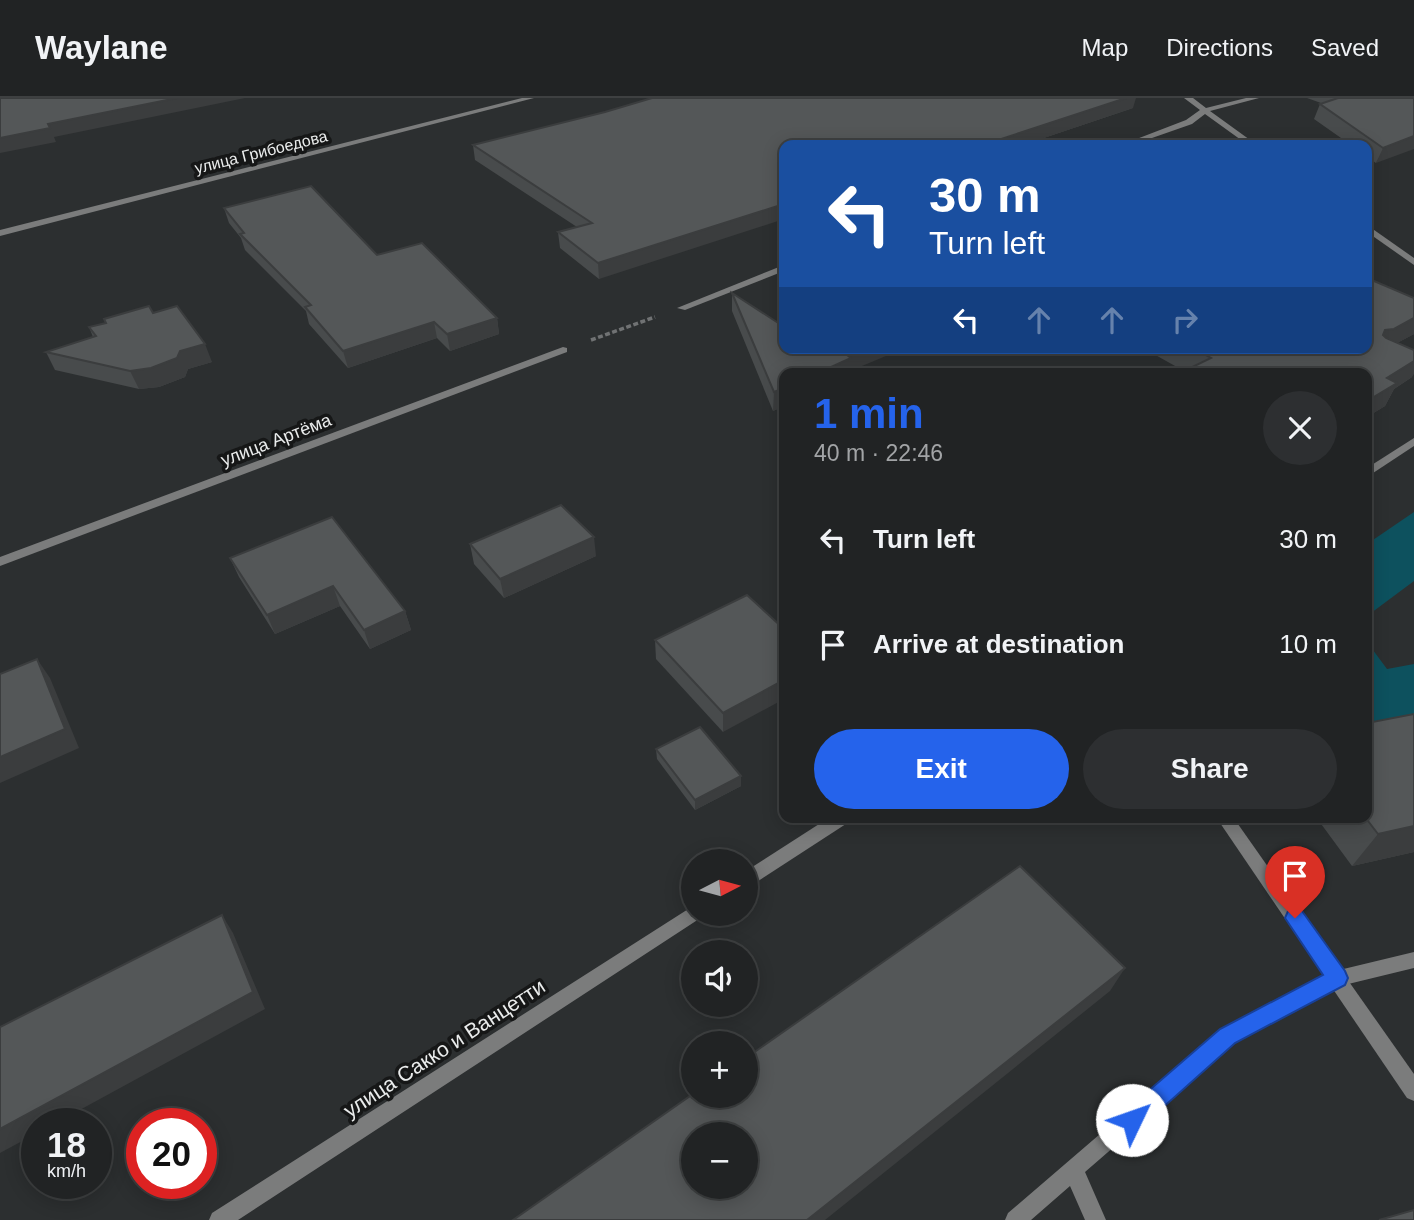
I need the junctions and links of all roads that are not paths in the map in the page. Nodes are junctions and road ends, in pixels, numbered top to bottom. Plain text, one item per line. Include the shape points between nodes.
1 (530, 98) edge
2 (1188, 98) edge
3 (1255, 98) edge
4 (1205, 110) junction
5 (1139, 140) edge
6 (1246, 140) edge
7 (1372, 232) edge
8 (0, 233) edge
9 (1414, 262) edge
10 (779, 270) edge
11 (682, 307) road end
12 (563, 350) road end
13 (1414, 441) edge
14 (1372, 469) edge
15 (0, 562) edge
16 (833, 823) edge
17 (1228, 823) edge
18 (758, 872) edge
19 (681, 922) edge
20 (1414, 960) edge
21 (1337, 978) junction
22 (1414, 1091) edge
23 (1074, 1170) junction
24 (219, 1220) edge
25 (1015, 1220) edge
26 (1096, 1220) edge

1 - 8 street, улица Грибоедова
2 - 4 street
3 - 4 street
4 - 5 street via 1189,122
4 - 6 street
7 - 9 street
10 - 11 street
12 - 15 street, улица Артёма
13 - 14 street
16 - 18 street
17 - 21 street
19 - 24 street, улица Сакко и Ванцетти
20 - 21 street
21 - 22 street
21 - 23 street via 1228,1036
23 - 25 street
23 - 26 street

